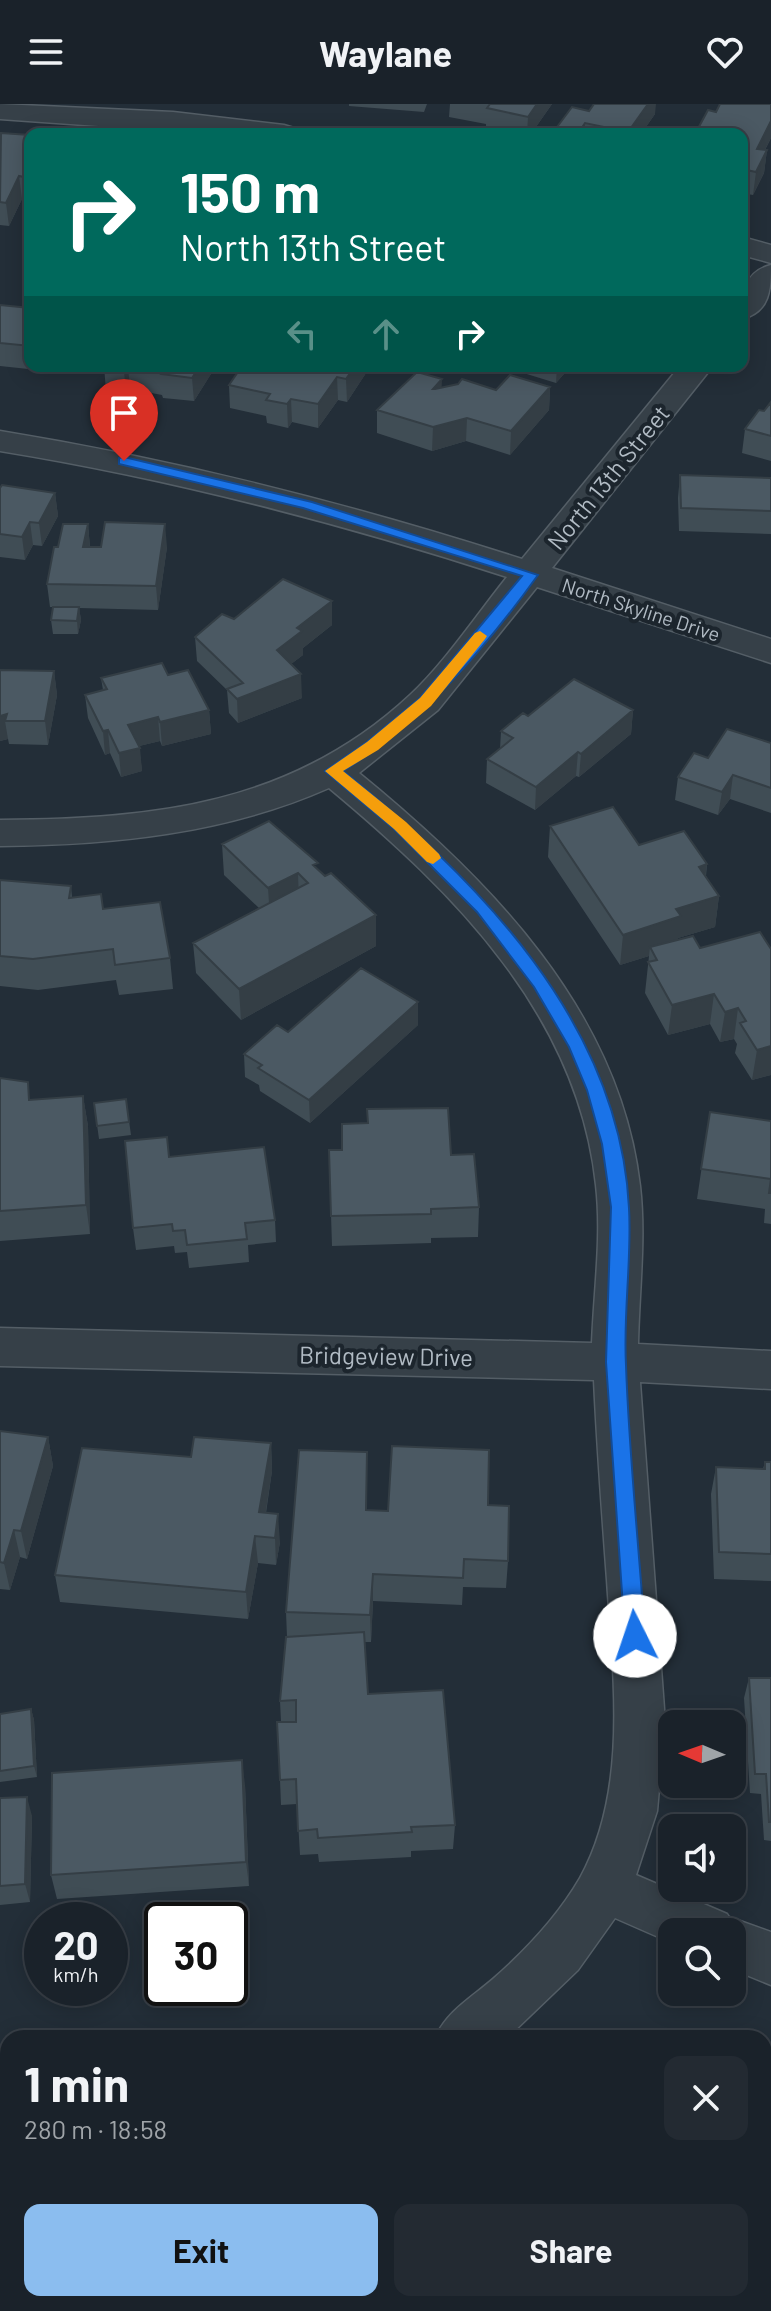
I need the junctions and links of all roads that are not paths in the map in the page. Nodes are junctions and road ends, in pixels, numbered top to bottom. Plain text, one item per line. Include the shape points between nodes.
1 (0, 110) edge
2 (233, 128) edge
3 (748, 248) edge
4 (771, 254) edge
5 (771, 274) edge
6 (748, 303) edge
7 (692, 372) edge
8 (0, 441) edge
9 (531, 575) junction
10 (771, 651) edge
11 (333, 771) junction
12 (0, 833) edge
13 (0, 1347) edge
14 (616, 1362) junction
15 (771, 1370) edge
16 (604, 1887) junction
17 (676, 1918) edge
18 (746, 1948) edge
19 (771, 1959) edge
20 (473, 2030) edge

1 - 2 street
3 - 4 street
5 - 6 street
7 - 9 street, North 13th Street
8 - 9 street, North Skyline Drive via 226,484
9 - 10 street, North Skyline Drive
9 - 11 street, North 13th Street via 425,702
11 - 12 street, North 13th Street via 260,799 187,818 97,831
11 - 14 street via 400,825 483,908 540,983 577,1046 611,1144 620,1207
13 - 14 street, Bridgeview Drive
14 - 15 street, Bridgeview Drive
14 - 16 street via 642,1727 624,1839
16 - 17 street
16 - 20 street via 562,1948 512,2000
18 - 19 street

